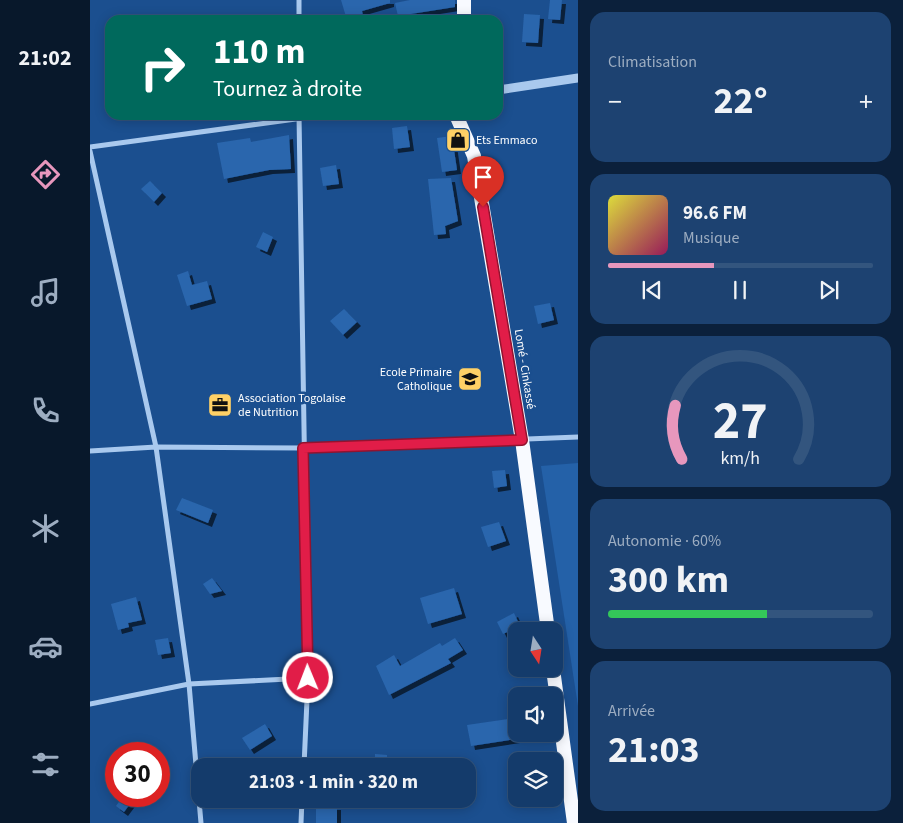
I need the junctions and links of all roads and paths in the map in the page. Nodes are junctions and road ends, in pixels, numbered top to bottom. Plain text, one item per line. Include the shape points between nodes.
1 (299, 0) edge
2 (456, 0) edge
3 (464, 11) edge
4 (299, 15) edge
5 (578, 78) edge
6 (503, 89) edge
7 (279, 120) edge
8 (299, 120) edge
9 (458, 120) edge
10 (90, 149) edge
11 (578, 437) edge
12 (522, 440) junction
13 (156, 447) junction
14 (303, 448) junction
15 (90, 451) edge
16 (547, 622) edge
17 (308, 678) junction
18 (554, 678) edge
19 (189, 684) junction
20 (90, 704) edge
21 (304, 758) edge
22 (302, 808) edge
23 (201, 823) edge
24 (301, 823) edge
25 (574, 823) edge

1 - 4 street
2 - 3 street
5 - 6 street
7 - 10 street
8 - 14 street
9 - 12 highway, Lomé - Cinkassé via 474,156
10 - 13 street
11 - 12 street
12 - 14 street
12 - 16 highway, Lomé - Cinkassé
13 - 14 street
13 - 15 street
13 - 19 street
14 - 17 street
17 - 19 street
17 - 21 street
18 - 25 highway
19 - 20 street
19 - 23 street
22 - 24 street

